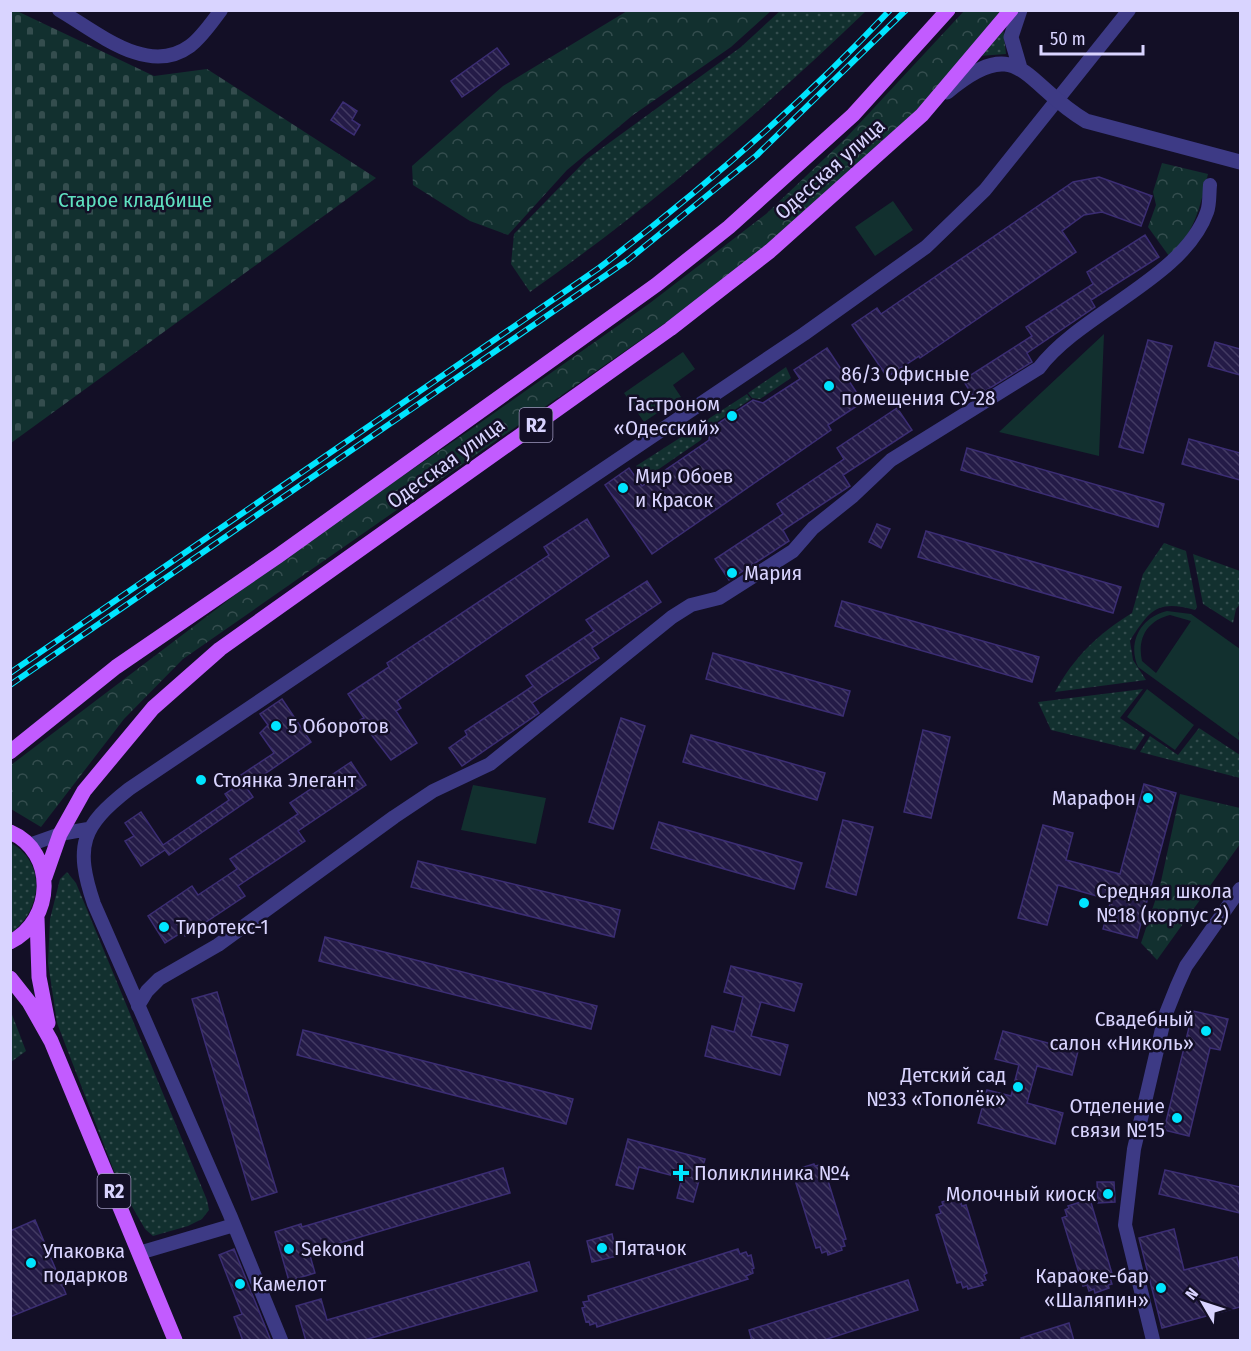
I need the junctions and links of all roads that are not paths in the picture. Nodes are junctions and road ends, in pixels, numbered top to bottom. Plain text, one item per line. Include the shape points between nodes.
1 (59, 10) edge
2 (221, 10) edge
3 (948, 10) edge
4 (1011, 10) edge
5 (1020, 10) edge
6 (1129, 10) edge
7 (1020, 68) junction
8 (1058, 100) junction
9 (922, 115) junction
10 (1240, 162) edge
11 (1210, 185) dead end
12 (10, 752) edge
13 (88, 829) junction
14 (10, 832) edge
15 (60, 834) junction
16 (29, 845) junction
17 (45, 877) junction
18 (1240, 890) edge
19 (37, 918) junction
20 (10, 942) edge
21 (10, 978) edge
22 (138, 1006) junction
23 (51, 1041) junction
24 (234, 1224) junction
25 (139, 1253) junction
26 (175, 1341) edge
27 (281, 1341) edge
28 (1153, 1341) edge

1 - 2 street via 132,51 158,58 170,57 192,45
3 - 12 main road, Одесская улица / R2 via 853,115 684,264 278,556 116,667
4 - 9 main road, Одесская улица / R2
5 - 7 street via 1011,37
6 - 8 street
7 - 8 street
7 - 9 street via 999,63 982,66
8 - 10 street via 1086,121
8 - 13 street via 985,190 926,247 804,334 129,789 105,808
9 - 15 main road, Одесская улица / R2 via 770,251 670,329 194,670 153,708 104,767 71,811
11 - 22 street via 1207,211 1184,249 1111,309 1057,345 1039,368 891,460 813,528 793,551 719,598 691,605 672,617 490,764 433,791 394,817 218,945 159,979
13 - 15 street
13 - 22 street via 84,859 87,883
14 - 16 main road
15 - 16 street
15 - 17 main road, Одесская улица / R2
16 - 17 main road
17 - 19 main road, R2 via 44,898
18 - 28 street via 1186,966 1177,986 1165,1016 1134,1149 1125,1225
19 - 20 main road
19 - 23 main road, R2 via 39,977
21 - 23 main road, R2 via 39,1016
22 - 24 street
23 - 25 main road, R2
24 - 25 street
24 - 27 street
25 - 26 main road, R2

